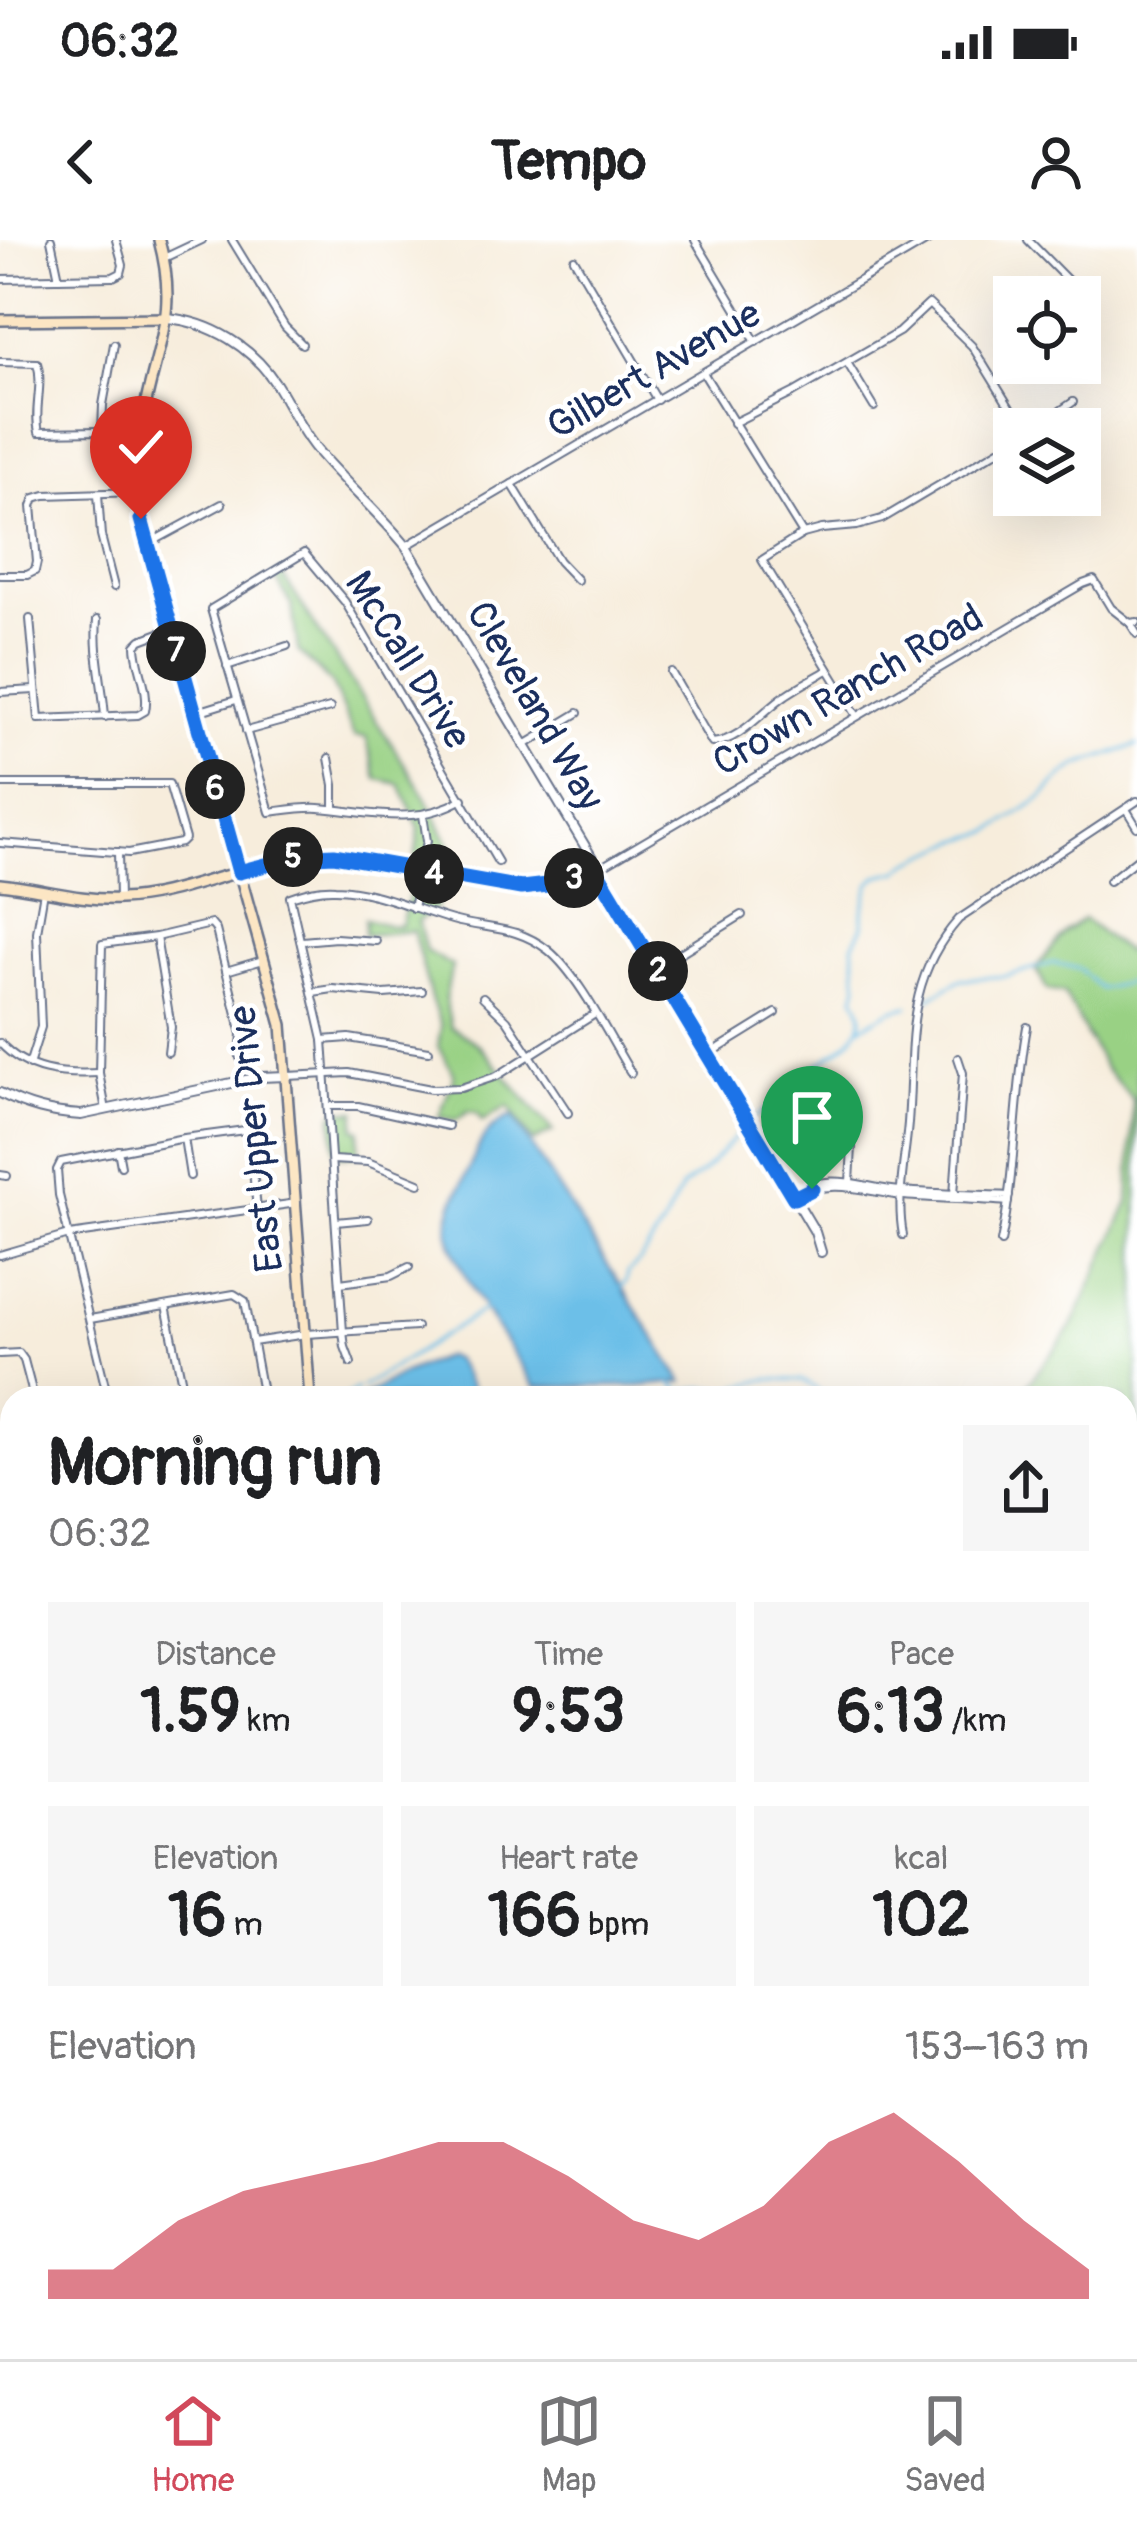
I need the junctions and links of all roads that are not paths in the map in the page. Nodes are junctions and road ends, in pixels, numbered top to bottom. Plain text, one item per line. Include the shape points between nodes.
1 (51, 240) edge
2 (116, 240) edge
3 (159, 240) edge
4 (202, 240) edge
5 (232, 240) edge
6 (695, 240) edge
7 (929, 240) edge
8 (1028, 240) edge
9 (164, 258) junction
10 (574, 259) dead end
11 (1063, 276) edge
12 (59, 278) junction
13 (0, 279) edge
14 (167, 318) junction
15 (0, 320) edge
16 (756, 342) junction
17 (115, 344) dead end
18 (302, 344) dead end
19 (0, 362) edge
20 (847, 363) junction
21 (704, 372) junction
22 (657, 400) junction
23 (1073, 402) dead end
24 (874, 407) dead end
25 (1010, 408) edge
26 (1064, 408) edge
27 (733, 423) junction
28 (102, 431) junction
29 (140, 435) junction
30 (173, 438) dead end
31 (993, 453) edge
32 (512, 484) junction
33 (138, 492) junction
34 (98, 494) junction
35 (222, 504) dead end
36 (802, 535) junction
37 (146, 544) junction
38 (406, 546) junction
39 (0, 575) edge
40 (578, 580) dead end
41 (114, 586) dead end
42 (30, 619) dead end
43 (97, 620) dead end
44 (1134, 622) edge
45 (170, 628) junction
46 (1137, 634) edge
47 (287, 646) dead end
48 (227, 666) junction
49 (828, 670) junction
50 (671, 672) dead end
51 (35, 690) junction
52 (0, 692) edge
53 (236, 700) junction
54 (330, 708) dead end
55 (194, 712) junction
56 (578, 712) dead end
57 (857, 716) junction
58 (105, 717) junction
59 (246, 731) junction
60 (523, 746) junction
61 (329, 758) dead end
62 (0, 784) edge
63 (463, 799) junction
64 (1137, 801) edge
65 (1126, 808) junction
66 (334, 809) junction
67 (423, 815) junction
68 (1137, 827) edge
69 (0, 843) edge
70 (118, 852) junction
71 (1137, 859) edge
72 (498, 862) dead end
73 (596, 869) junction
74 (421, 871) junction
75 (239, 872) junction
76 (1109, 881) dead end
77 (0, 884) edge
78 (44, 891) junction
79 (119, 899) junction
80 (413, 908) junction
81 (742, 915) dead end
82 (155, 938) junction
83 (301, 941) junction
84 (376, 941) dead end
85 (263, 960) junction
86 (656, 968) junction
87 (226, 971) junction
88 (422, 991) dead end
89 (314, 992) junction
90 (483, 998) dead end
91 (776, 1013) dead end
92 (595, 1014) junction
93 (1027, 1027) dead end
94 (323, 1040) junction
95 (0, 1043) edge
96 (429, 1051) dead end
97 (168, 1052) dead end
98 (530, 1054) junction
99 (708, 1054) junction
100 (240, 1058) dead end
101 (958, 1058) dead end
102 (28, 1065) junction
103 (631, 1072) dead end
104 (99, 1073) junction
105 (325, 1074) junction
106 (286, 1076) junction
107 (0, 1093) edge
108 (327, 1106) junction
109 (106, 1110) junction
110 (568, 1113) dead end
111 (448, 1126) dead end
112 (847, 1127) dead end
113 (184, 1138) junction
114 (118, 1150) junction
115 (330, 1160) junction
116 (121, 1166) dead end
117 (190, 1176) dead end
118 (419, 1184) dead end
119 (850, 1184) junction
120 (901, 1194) junction
121 (954, 1195) junction
122 (793, 1196) junction
123 (1008, 1199) junction
124 (297, 1203) junction
125 (257, 1209) junction
126 (368, 1219) dead end
127 (335, 1222) junction
128 (69, 1235) junction
129 (903, 1235) dead end
130 (1001, 1243) dead end
131 (821, 1252) dead end
132 (0, 1255) edge
133 (409, 1267) dead end
134 (340, 1283) junction
135 (166, 1306) junction
136 (91, 1319) junction
137 (416, 1327) dead end
138 (343, 1332) junction
139 (306, 1334) junction
140 (253, 1342) junction
141 (0, 1354) edge
142 (351, 1363) dead end
143 (31, 1386) edge
144 (105, 1386) edge
145 (182, 1386) edge
146 (261, 1386) edge
147 (309, 1386) edge

1 - 12 street
2 - 12 street via 121,273
3 - 9 main road, East Upper Drive
4 - 9 street
5 - 18 street
6 - 16 street
7 - 16 street, Gilbert Avenue
8 - 11 street
9 - 14 main road, East Upper Drive
10 - 22 street
12 - 13 street
14 - 15 main road
14 - 29 main road, East Upper Drive
14 - 38 street, Cleveland Way via 215,330 247,350 316,449
16 - 21 street, Gilbert Avenue
17 - 28 street
19 - 28 street via 37,363 39,432
20 - 24 street
20 - 25 street via 929,304 972,346
20 - 27 street
21 - 22 street, Gilbert Avenue
21 - 27 street
22 - 32 street, Gilbert Avenue
23 - 26 street
27 - 36 street
28 - 29 street
29 - 30 street
29 - 33 main road, East Upper Drive
31 - 36 street via 882,519
32 - 38 street, Gilbert Avenue
32 - 40 street
33 - 34 street
33 - 37 main road, East Upper Drive
34 - 39 street via 35,498 35,571
34 - 41 street
35 - 37 street
36 - 49 street via 762,560
37 - 45 main road, East Upper Drive
38 - 60 street, Cleveland Way
42 - 51 street
43 - 58 street
44 - 46 street
44 - 57 street, Crown Ranch Road via 1116,613 1094,580
45 - 55 main road, East Upper Drive
45 - 58 street via 136,645 146,710
47 - 48 street
48 - 53 street
48 - 63 street, McCall Drive via 211,609 304,553 345,602
49 - 50 street via 722,742 712,742
49 - 57 street
51 - 52 street
51 - 58 street via 39,718
53 - 55 street
53 - 59 street
54 - 59 street
55 - 75 main road, East Upper Drive
56 - 60 street
57 - 73 street, Crown Ranch Road
59 - 66 street via 270,812
60 - 73 street, Cleveland Way
61 - 66 street
62 - 70 street via 169,784 185,839
63 - 67 street
63 - 72 street, McCall Drive
64 - 65 street
65 - 68 street
65 - 120 street via 982,902 940,940 919,991
66 - 67 street
67 - 74 street
69 - 70 street
70 - 79 street
71 - 76 street
73 - 74 street via 521,888
73 - 86 street, Cleveland Way
74 - 75 street via 334,855
74 - 80 street
75 - 79 main road
75 - 85 main road, East Upper Drive
77 - 78 main road
78 - 79 main road
78 - 102 street via 41,1027
80 - 83 street via 351,890 311,890 290,897
80 - 92 street via 526,936 567,970
81 - 86 street
82 - 87 street via 211,924
82 - 97 street via 172,1027
82 - 104 street via 102,944
83 - 84 street
83 - 89 street
85 - 87 street
85 - 106 main road, East Upper Drive
86 - 99 street, Cleveland Way
87 - 100 street
88 - 89 street
89 - 94 street
90 - 98 street
91 - 99 street
92 - 98 street
92 - 103 street
93 - 123 street
94 - 96 street
94 - 105 street
95 - 102 street
98 - 105 street via 461,1088
98 - 110 street
99 - 122 street, Cleveland Way
101 - 121 street
102 - 104 street
104 - 109 street
105 - 106 street
105 - 108 street
106 - 109 street
106 - 124 main road, East Upper Drive
107 - 109 street via 57,1114
108 - 111 street
108 - 115 street
112 - 119 street
113 - 114 street
113 - 117 street
113 - 125 street via 245,1130
114 - 116 street
114 - 128 street via 61,1162
115 - 118 street via 368,1162
115 - 127 street
119 - 120 street
119 - 122 street
120 - 121 street
120 - 129 street
121 - 123 street
122 - 131 street, Cleveland Way
123 - 130 street
124 - 125 street
124 - 139 main road, East Upper Drive
125 - 128 street
126 - 127 street
127 - 134 street
128 - 132 street
128 - 136 street
133 - 134 street
134 - 138 street
135 - 136 street
135 - 140 street via 240,1296
135 - 145 street
136 - 144 street
137 - 138 street
138 - 139 street
138 - 142 street
139 - 140 street
139 - 147 main road, East Upper Drive
140 - 146 street
141 - 143 street via 20,1353

